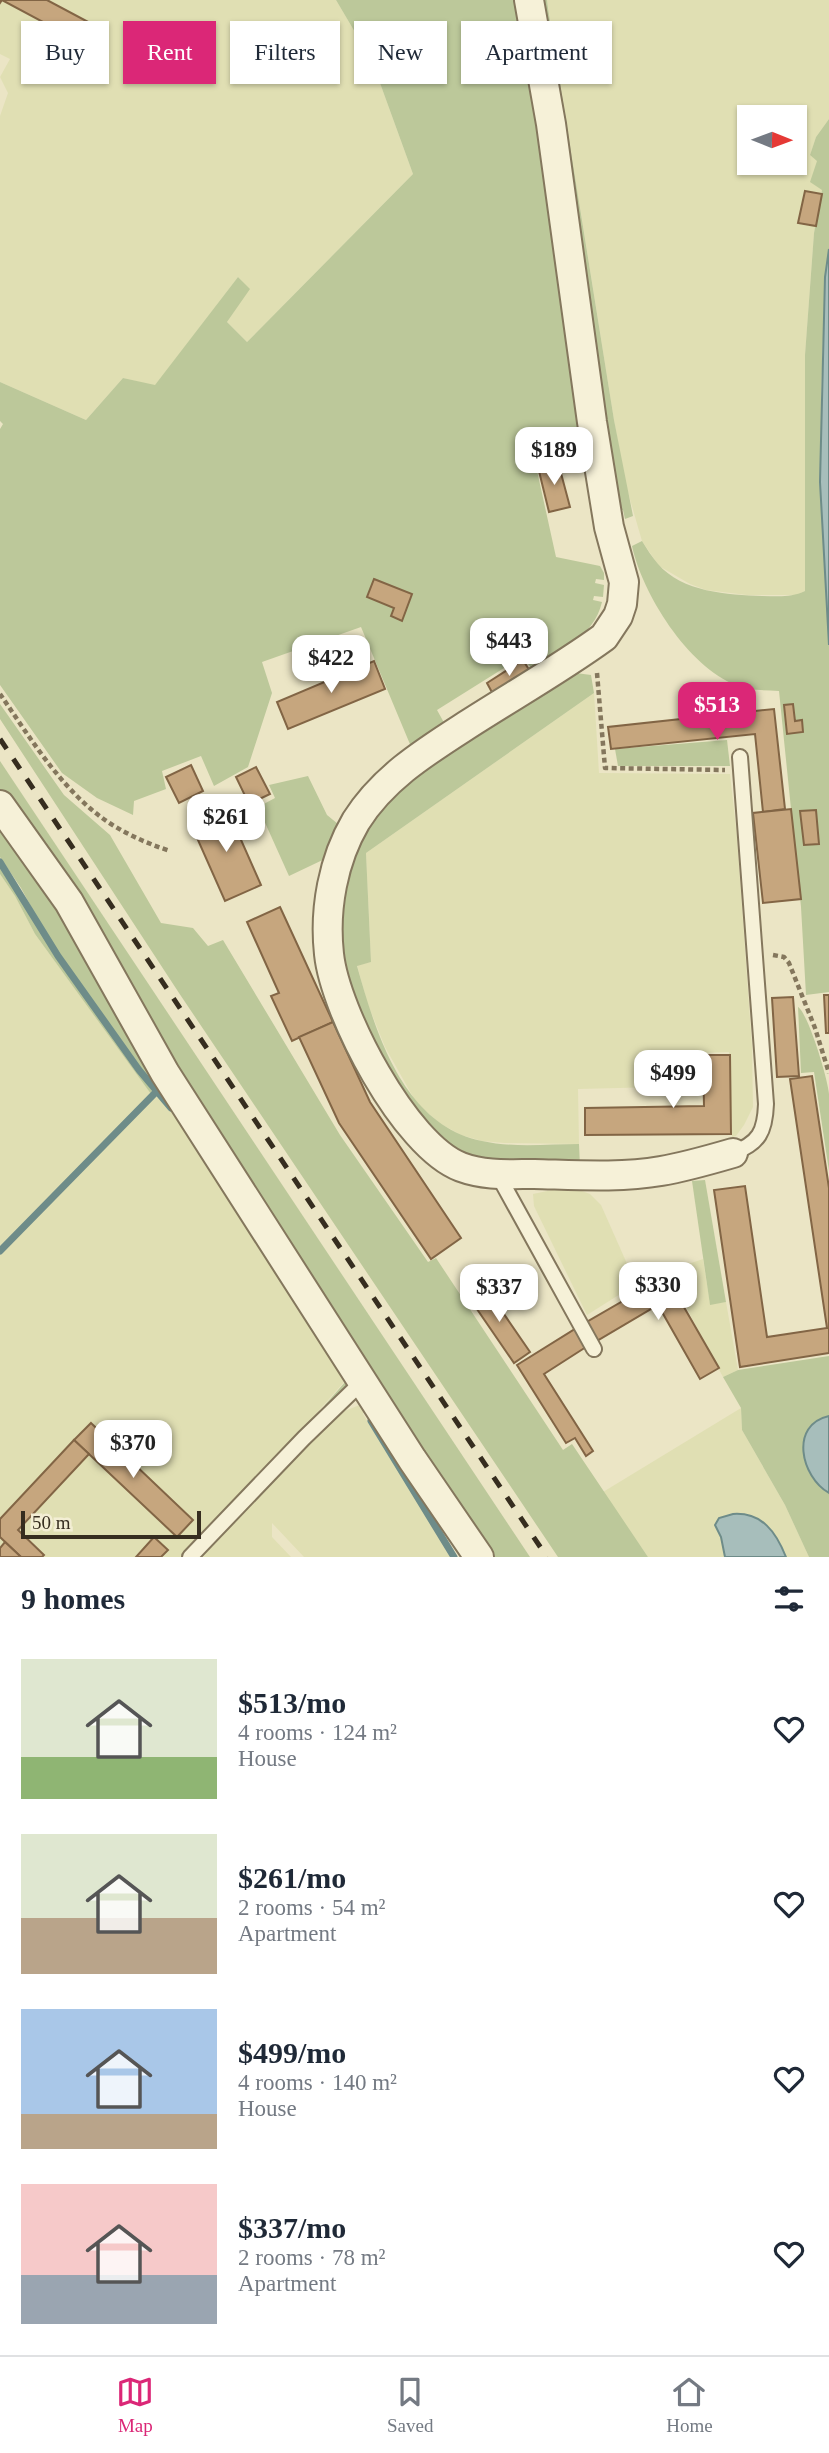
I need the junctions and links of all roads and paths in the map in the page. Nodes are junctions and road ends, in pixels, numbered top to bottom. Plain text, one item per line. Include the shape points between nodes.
1 (529, 0) edge
2 (594, 644) junction
3 (0, 694) edge
4 (740, 763) joint
5 (0, 804) edge
6 (170, 851) dead end
7 (755, 956) junction
8 (829, 1073) edge
9 (733, 1153) joint
10 (498, 1175) junction
11 (594, 1349) dead end
12 (363, 1381) junction
13 (190, 1557) edge
14 (478, 1557) edge

1 - 2 street via 609,527 624,582 618,616
2 - 4 path via 605,768
2 - 10 street via 434,746 387,782 348,837 335,870 328,939 334,977 346,1012 384,1087 431,1149 457,1166
3 - 6 path via 89,807 136,839
4 - 7 lane
5 - 12 street via 69,902 165,1073
7 - 8 path via 778,955 789,963
7 - 9 lane via 765,1121 755,1141
9 - 10 street via 635,1174
10 - 11 lane
12 - 13 lane
12 - 14 street

